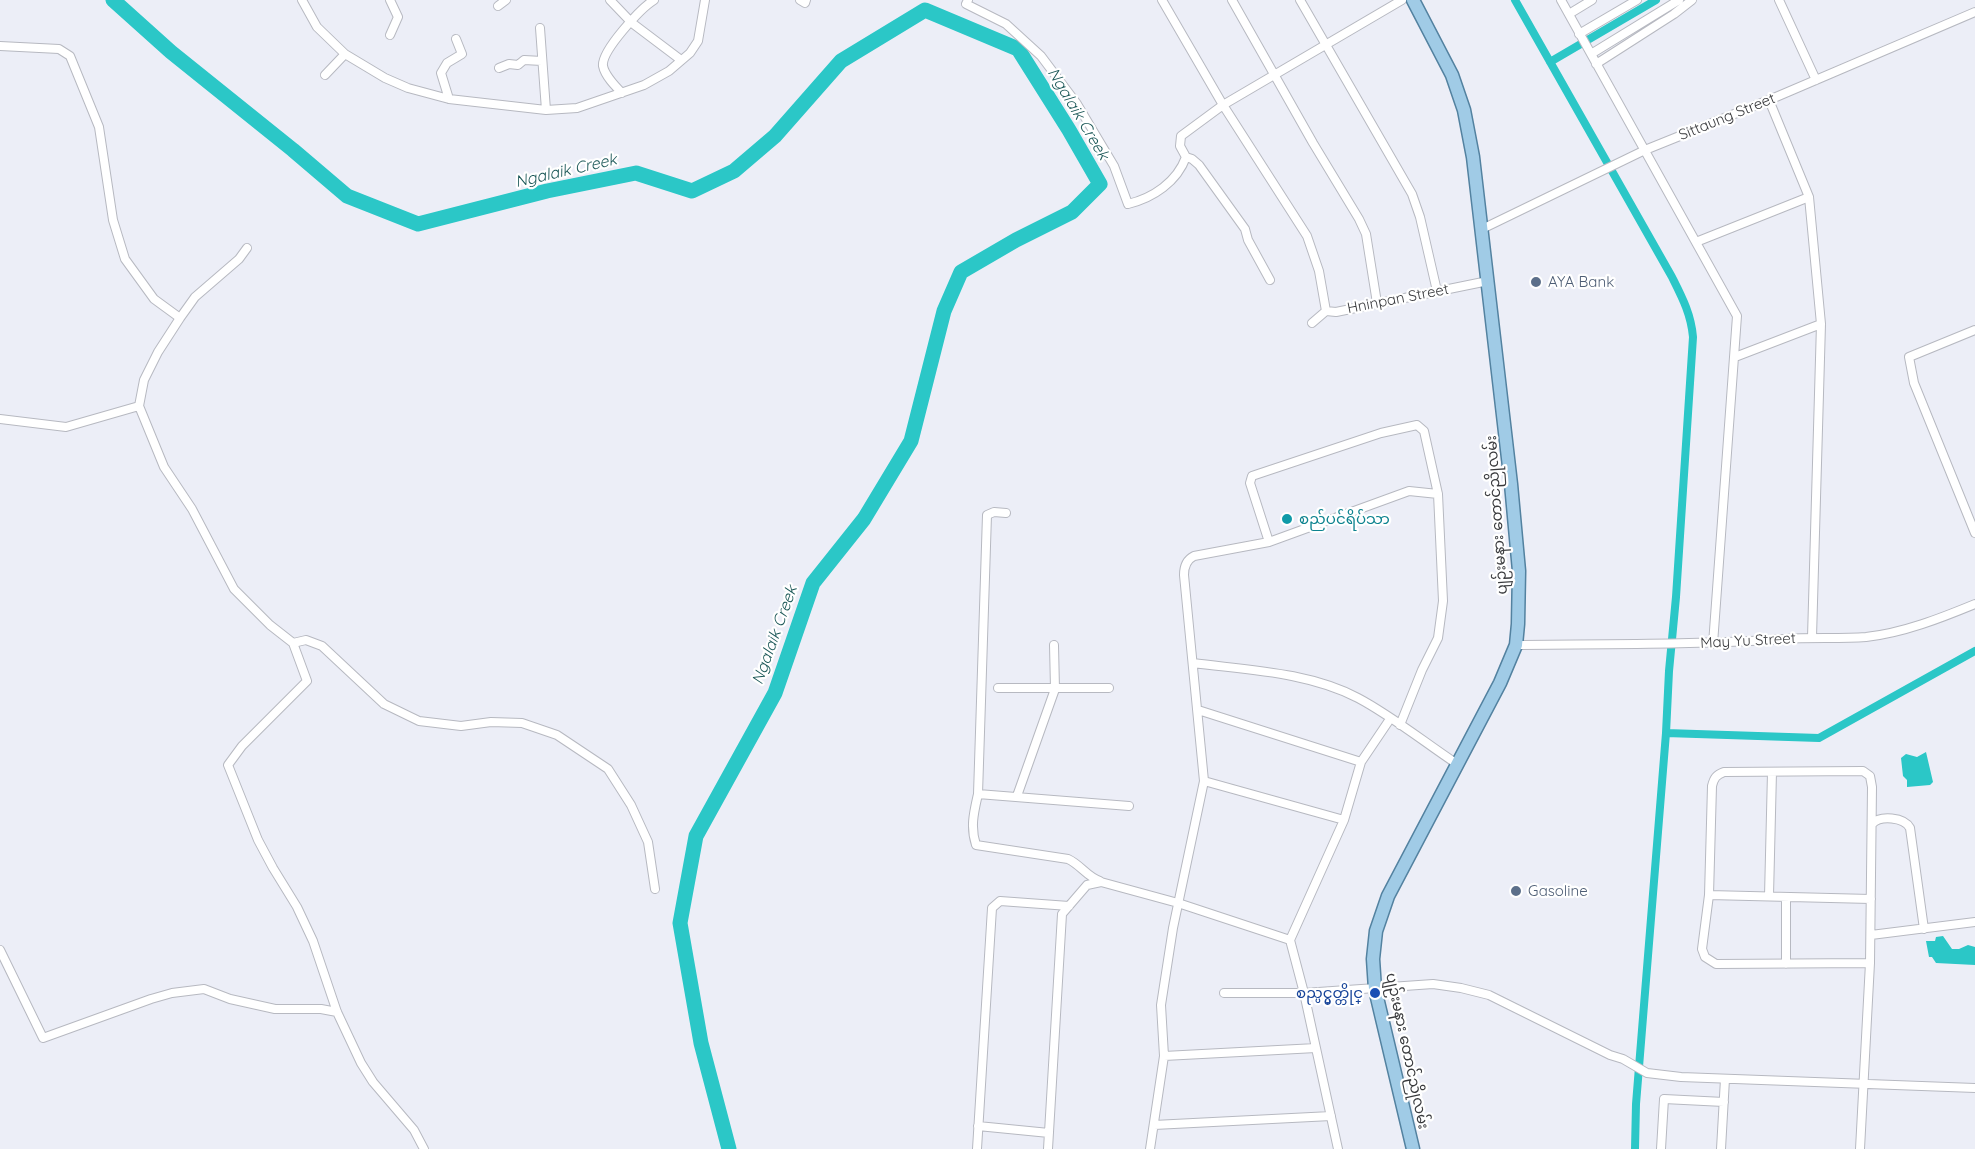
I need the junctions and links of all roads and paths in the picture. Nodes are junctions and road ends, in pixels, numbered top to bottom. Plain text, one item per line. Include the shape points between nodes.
1 (302, 0) edge
2 (390, 0) edge
3 (506, 0) edge
4 (610, 0) edge
5 (654, 0) edge
6 (705, 0) edge
7 (800, 0) edge
8 (806, 0) edge
9 (968, 0) edge
10 (1162, 0) edge
11 (1232, 0) edge
12 (1300, 0) edge
13 (1402, 0) edge
14 (1413, 0) edge
15 (1561, 0) edge
16 (1592, 0) edge
17 (1637, 0) edge
18 (1679, 0) edge
19 (1692, 0) edge
20 (1779, 0) edge
21 (498, 6) dead end
22 (1975, 12) edge
23 (1569, 14) junction
24 (632, 22) junction
25 (540, 28) dead end
26 (390, 35) dead end
27 (1580, 36) junction
28 (456, 39) dead end
29 (1325, 44) junction
30 (0, 46) edge
31 (1589, 51) junction
32 (345, 54) junction
33 (681, 60) junction
34 (542, 61) junction
35 (1596, 64) junction
36 (499, 68) dead end
37 (1275, 74) junction
38 (325, 75) dead end
39 (1816, 80) junction
40 (622, 93) junction
41 (449, 99) junction
42 (1769, 100) junction
43 (1223, 105) junction
44 (546, 110) junction
45 (1645, 150) junction
46 (1186, 157) junction
47 (1809, 197) junction
48 (1482, 229) junction
49 (1696, 242) junction
50 (247, 248) dead end
51 (1270, 280) dead end
52 (1488, 281) junction
53 (1437, 291) junction
54 (1377, 303) junction
55 (1326, 311) junction
56 (180, 318) junction
57 (1312, 323) dead end
58 (1821, 324) junction
59 (1975, 330) edge
60 (1735, 357) junction
61 (139, 406) junction
62 (0, 419) edge
63 (1438, 494) junction
64 (1006, 513) dead end
65 (1975, 533) edge
66 (1269, 542) junction
67 (1975, 604) edge
68 (1812, 637) junction
69 (293, 643) junction
70 (1713, 644) junction
71 (1054, 645) dead end
72 (1516, 645) junction
73 (1193, 663) junction
74 (998, 688) dead end
75 (1055, 688) junction
76 (1109, 688) dead end
77 (1198, 710) junction
78 (1390, 718) junction
79 (1400, 725) junction
80 (1361, 762) junction
81 (1457, 764) junction
82 (1772, 772) junction
83 (1203, 781) junction
84 (978, 794) junction
85 (1017, 796) junction
86 (1129, 806) dead end
87 (1344, 820) junction
88 (1872, 824) junction
89 (1101, 882) junction
90 (655, 889) dead end
91 (1709, 895) junction
92 (1769, 896) junction
93 (1786, 897) junction
94 (1871, 899) junction
95 (1179, 903) junction
96 (1069, 906) junction
97 (1975, 922) edge
98 (1924, 929) junction
99 (1871, 935) junction
100 (1290, 940) junction
101 (0, 950) edge
102 (1870, 963) junction
103 (1786, 964) junction
104 (1376, 989) junction
105 (1224, 993) dead end
106 (1304, 993) junction
107 (337, 1012) junction
108 (1316, 1048) junction
109 (1164, 1056) junction
110 (1725, 1079) junction
111 (1864, 1085) junction
112 (1975, 1088) edge
113 (1724, 1102) junction
114 (1331, 1116) junction
115 (1154, 1125) junction
116 (978, 1126) junction
117 (1049, 1133) junction
118 (424, 1149) edge
119 (977, 1149) edge
120 (1048, 1149) edge
121 (1150, 1149) edge
122 (1338, 1149) edge
123 (1413, 1149) edge
124 (1662, 1149) edge
125 (1721, 1149) edge
126 (1860, 1149) edge

1 - 32 street via 317,27
2 - 26 street via 398,17
3 - 21 street
4 - 24 street
5 - 24 street
6 - 33 street via 698,41
7 - 8 street
9 - 46 street via 966,4 1006,24 1041,56 1077,104 1114,166 1128,204 1144,200 1165,187 1182,168
10 - 43 street
11 - 37 street
12 - 29 street
13 - 29 street
14 - 48 main road, ပျဉ်းမနား တောင်ညိုလမ်း via 1452,75 1464,110
15 - 23 street
16 - 23 street
17 - 27 street
18 - 31 street
19 - 35 street
20 - 39 street
22 - 39 street, Sittaung Street
23 - 27 street
24 - 33 street
24 - 40 street via 604,58 604,69
25 - 34 street
27 - 31 street
28 - 41 street via 462,54 447,63 441,73
29 - 37 street
29 - 53 street via 1412,194
30 - 56 street via 59,49 70,56 99,127 113,220 125,259 154,299
31 - 35 street
32 - 38 street
32 - 41 street via 408,88
33 - 40 street via 658,78
34 - 36 street via 524,60
34 - 44 street
35 - 45 street
37 - 43 street
37 - 54 street via 1366,234
39 - 42 street, Sittaung Street
40 - 44 street via 577,108
41 - 44 street
42 - 45 street, Sittaung Street
42 - 47 street
43 - 46 street via 1181,136 1180,146
43 - 55 street via 1307,236 1319,271
45 - 48 street, Sittaung Street
45 - 49 street
46 - 51 street via 1199,165 1245,229
47 - 49 street
47 - 58 street
48 - 52 main road, ပျဉ်းမနား တောင်ညိုလမ်း
49 - 60 street via 1737,316
50 - 56 street via 195,297
52 - 53 street, Hninpan Street
52 - 72 main road, ပျဉ်းမနား တောင်ညိုလမ်း via 1519,571
53 - 54 street, Hninpan Street
54 - 55 street, Hninpan Street
55 - 57 street, Hninpan Street
56 - 61 street via 144,380
58 - 60 street
58 - 68 street
59 - 65 street via 1909,357 1914,383
60 - 70 street
61 - 62 street via 66,427
61 - 69 street via 164,467 192,509 234,589
63 - 66 street via 1409,491
63 - 66 street via 1422,428 1418,425 1381,433 1252,476 1250,483
63 - 79 street via 1443,602 1438,638
64 - 84 street via 987,515
66 - 73 street via 1194,556 1186,564
67 - 68 street, May Yu Street via 1893,632 1866,637
68 - 70 street, May Yu Street
69 - 90 street via 306,640 322,646 384,704 419,721 461,726 522,723 557,735 608,769 648,842
69 - 107 street via 307,681 228,765 258,840 313,941
70 - 72 street, May Yu Street
71 - 75 street
72 - 81 main road, ပျဉ်းမနား တောင်ညိုလမ်း
73 - 77 street
73 - 78 street via 1324,684 1358,698
74 - 75 street
75 - 76 street
75 - 85 street
77 - 80 street
77 - 83 street
78 - 79 street
78 - 80 street
79 - 81 street
80 - 87 street
81 - 104 main road, ပျဉ်းမနား တောင်ညိုလမ်း via 1385,905 1376,931
82 - 88 street via 1863,771 1870,776 1872,787
82 - 91 street via 1724,772 1713,779
82 - 92 street
83 - 87 street
83 - 95 street
84 - 85 street
84 - 89 street via 973,816 976,845 1068,859
85 - 86 street
87 - 100 street
88 - 94 street
88 - 98 street via 1879,819 1908,823
89 - 95 street
89 - 96 street via 1087,885
91 - 92 street
91 - 103 street via 1702,938 1705,957 1716,964
92 - 93 street
93 - 94 street
93 - 103 street
94 - 99 street
95 - 100 street
95 - 109 street via 1161,1005
96 - 116 street via 1000,901 992,908
96 - 117 street via 1062,914
97 - 98 street
98 - 99 street
99 - 102 street
100 - 106 street
101 - 107 street via 44,1038 151,999 204,989 275,1009
102 - 103 street
102 - 111 street
104 - 106 street
104 - 110 street via 1433,984 1461,987 1489,995 1647,1073
104 - 123 main road, ပျဉ်းမနား တောင်ညိုလမ်း
105 - 106 street
106 - 108 street
107 - 118 street via 373,1082 414,1130
108 - 109 street
108 - 114 street
109 - 115 street
110 - 111 street
110 - 113 street
111 - 112 street
111 - 126 street
113 - 124 street via 1664,1099
113 - 125 street
114 - 115 street
114 - 122 street
115 - 121 street
116 - 117 street
116 - 119 street
117 - 120 street

